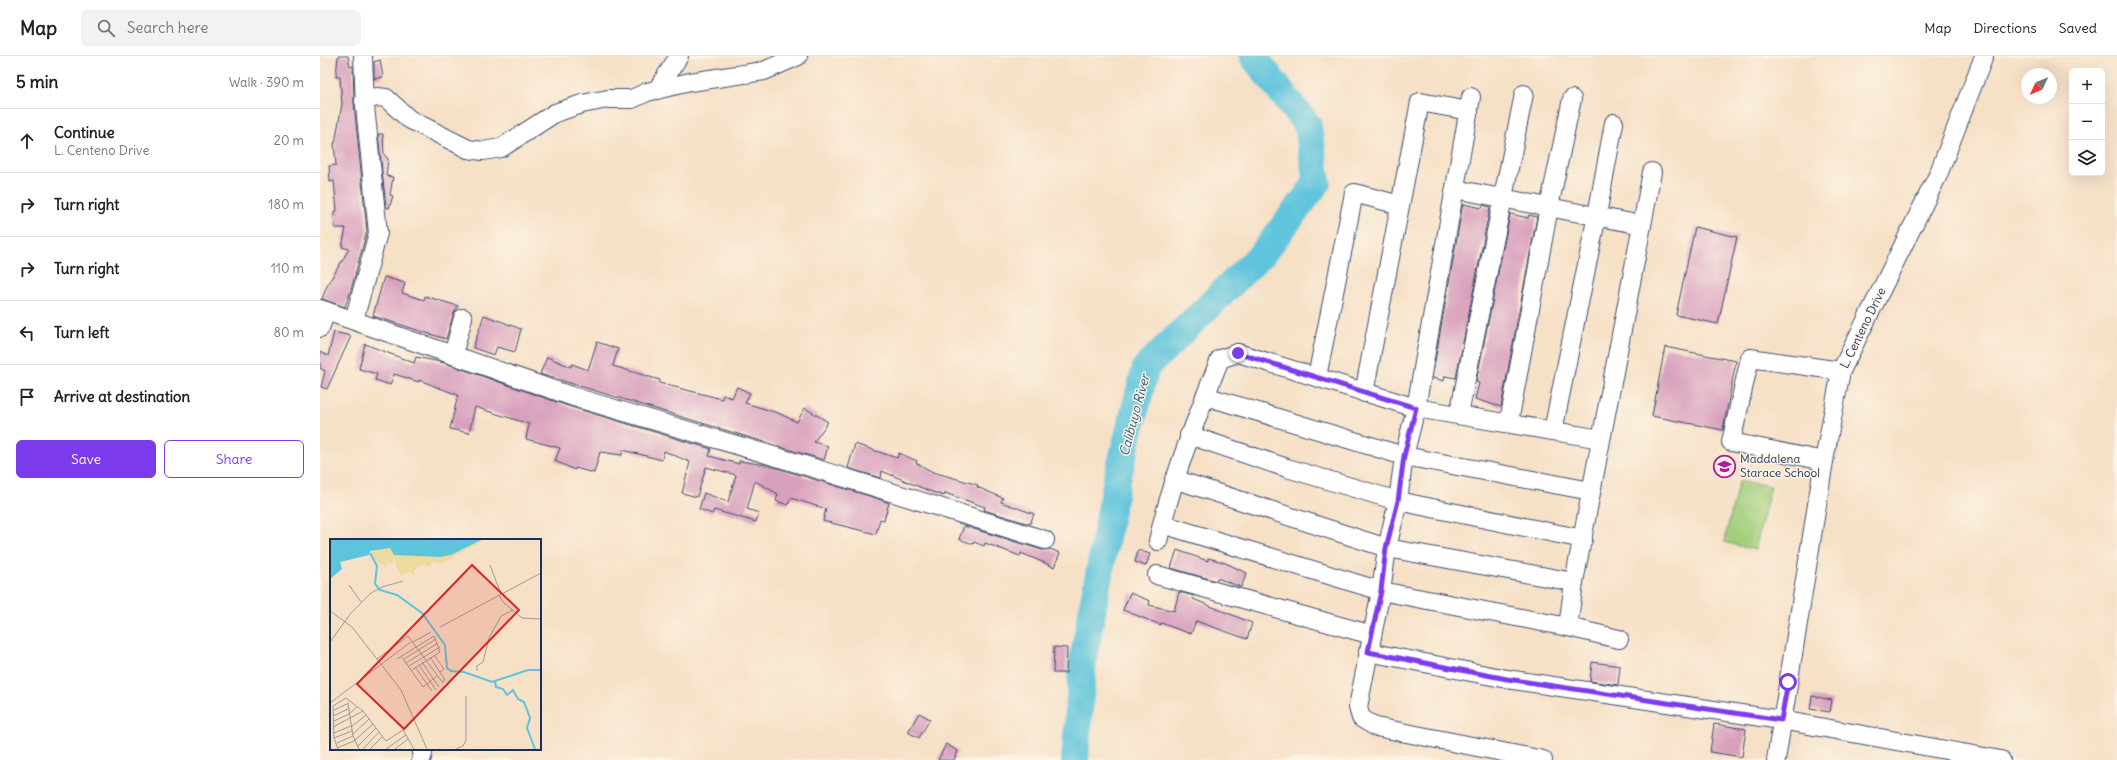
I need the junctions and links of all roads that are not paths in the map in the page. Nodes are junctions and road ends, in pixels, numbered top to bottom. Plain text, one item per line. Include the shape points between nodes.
1 (363, 56) edge
2 (679, 56) edge
3 (798, 56) edge
4 (1984, 56) edge
5 (657, 90) junction
6 (1524, 94) dead end
7 (1572, 99) dead end
8 (364, 101) junction
9 (1614, 123) dead end
10 (1652, 172) dead end
11 (1455, 189) junction
12 (1504, 198) junction
13 (1400, 205) junction
14 (1548, 207) junction
15 (1597, 216) junction
16 (1642, 225) junction
17 (323, 310) edge
18 (463, 318) dead end
19 (354, 320) junction
20 (320, 328) edge
21 (453, 355) junction
22 (1841, 371) junction
23 (1317, 377) junction
24 (1364, 393) junction
25 (1205, 396) junction
26 (1416, 408) junction
27 (1459, 414) junction
28 (1509, 422) junction
29 (1553, 431) junction
30 (1189, 435) junction
31 (1601, 439) junction
32 (1404, 456) junction
33 (1824, 461) junction
34 (1174, 479) junction
35 (1591, 491) junction
36 (1398, 501) junction
37 (1162, 524) junction
38 (1583, 538) junction
39 (1045, 540) dead end
40 (1158, 541) dead end
41 (1386, 548) junction
42 (1157, 575) dead end
43 (1574, 582) junction
44 (1381, 591) junction
45 (1568, 627) junction
46 (1619, 639) dead end
47 (1370, 644) junction
48 (1781, 720) junction
49 (421, 750) edge
50 (422, 760) edge
51 (1543, 760) edge
52 (1776, 760) edge
53 (2001, 760) edge

1 - 8 street
2 - 5 street
3 - 5 street via 764,71 690,82
4 - 22 street, L. Centeno Drive via 1938,175
5 - 8 street via 632,99 588,103 555,113 500,148 483,151 468,149 409,119 386,98 377,97
6 - 12 street
7 - 14 street
8 - 19 street via 378,233
9 - 15 street
10 - 16 street
11 - 12 street
11 - 13 street via 1470,104 1420,102
11 - 26 street
12 - 14 street
12 - 27 street
13 - 23 street via 1354,193
13 - 24 street
14 - 15 street
14 - 28 street
15 - 16 street
15 - 29 street
16 - 31 street
17 - 19 street
17 - 20 street
18 - 21 street
19 - 21 street
21 - 39 street via 571,396
22 - 33 street, L. Centeno Drive
22 - 33 street via 1750,358 1731,442
23 - 24 street
23 - 25 street via 1238,353 1220,359
24 - 26 street
25 - 30 street
25 - 32 street
26 - 27 street
26 - 32 street
27 - 28 street
28 - 29 street
29 - 31 street
30 - 34 street
30 - 36 street
31 - 35 street
32 - 35 street
32 - 36 street
33 - 48 street, L. Centeno Drive
34 - 37 street
34 - 41 street
35 - 38 street
36 - 38 street
36 - 41 street
37 - 40 street
37 - 44 street
38 - 43 street
41 - 43 street
41 - 44 street
42 - 47 street
43 - 45 street
44 - 45 street
44 - 47 street
45 - 46 street
47 - 48 street via 1507,679
47 - 51 street via 1358,707 1361,718 1376,727
48 - 52 street, L. Centeno Drive
48 - 53 street
49 - 50 street

